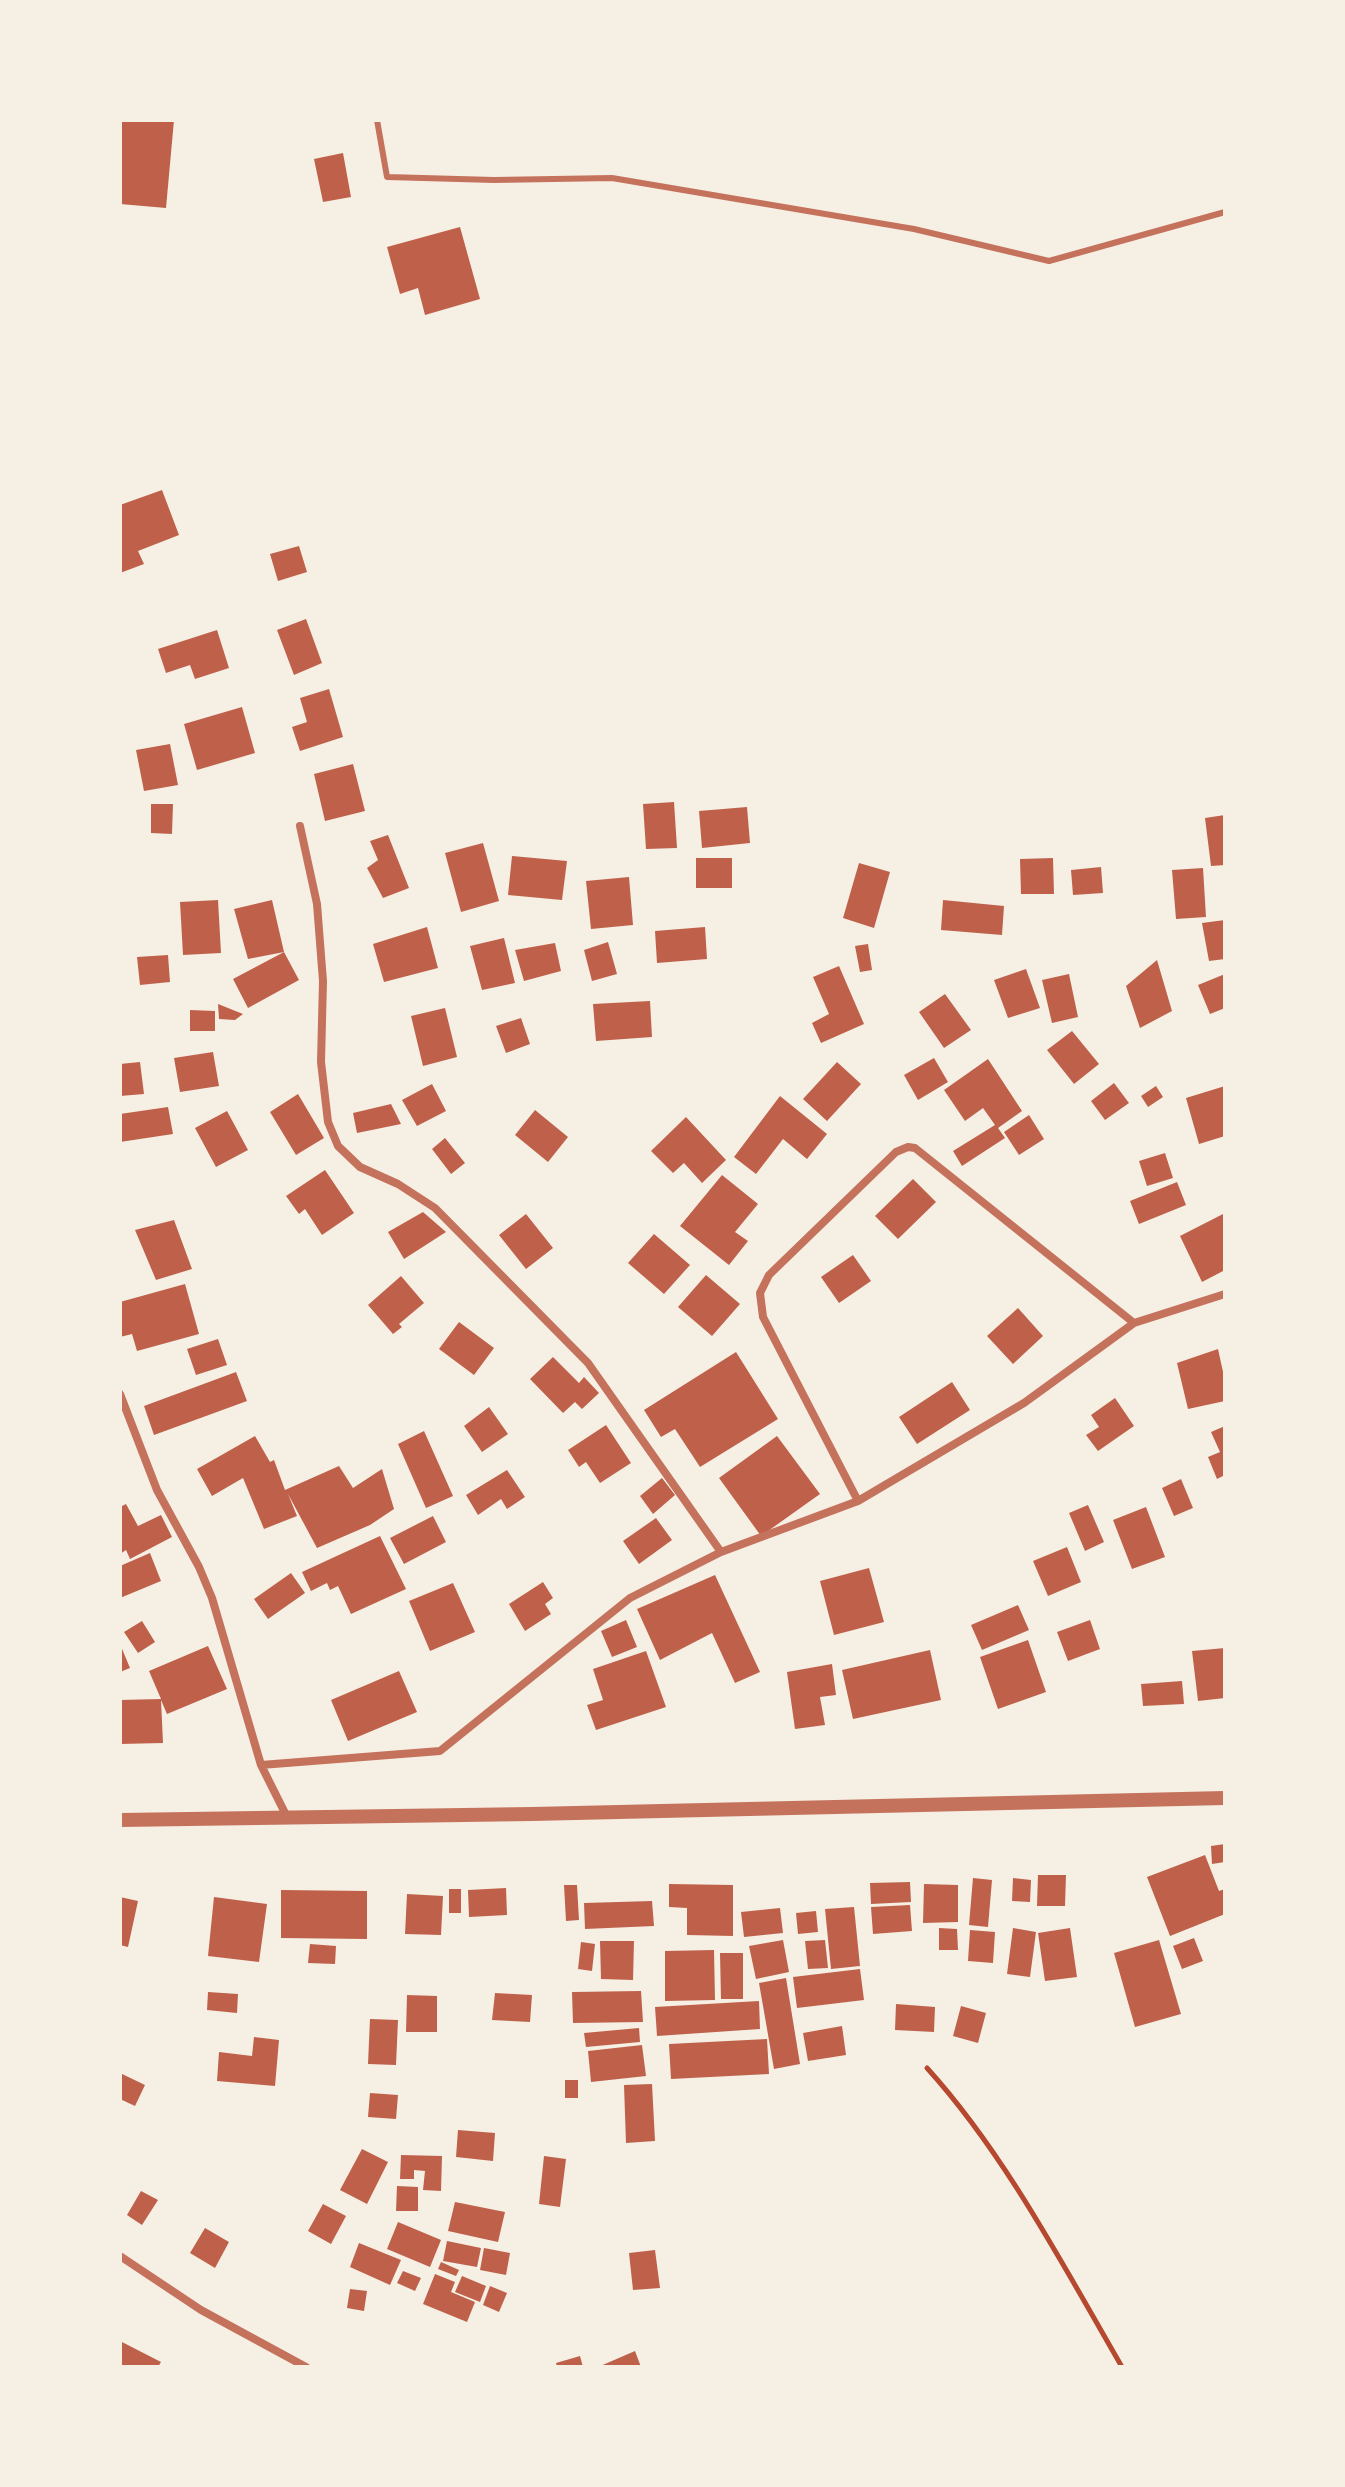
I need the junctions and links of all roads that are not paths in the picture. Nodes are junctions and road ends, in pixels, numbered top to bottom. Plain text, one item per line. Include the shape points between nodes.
1 (377, 120) edge
2 (1225, 212) edge
3 (300, 826) dead end
4 (1225, 1294) edge
5 (1134, 1323) junction
6 (120, 1394) edge
7 (858, 1501) junction
8 (721, 1552) junction
9 (261, 1765) junction
10 (1225, 1798) edge
11 (287, 1817) junction
12 (120, 1820) edge
13 (120, 2256) edge
14 (306, 2367) edge

1 - 2 lane via 387,177 612,178 914,229 1049,261
3 - 8 street via 317,904 323,981 321,1062 328,1122 338,1146 360,1167 435,1208 588,1363
4 - 5 street
5 - 7 street via 1024,1403
5 - 7 street via 915,1148 896,1152 769,1275 760,1293 763,1317
6 - 9 street via 157,1490 212,1598
7 - 8 street
8 - 9 street via 630,1598 440,1751
9 - 11 street
10 - 11 street
11 - 12 street
13 - 14 street via 201,2310

